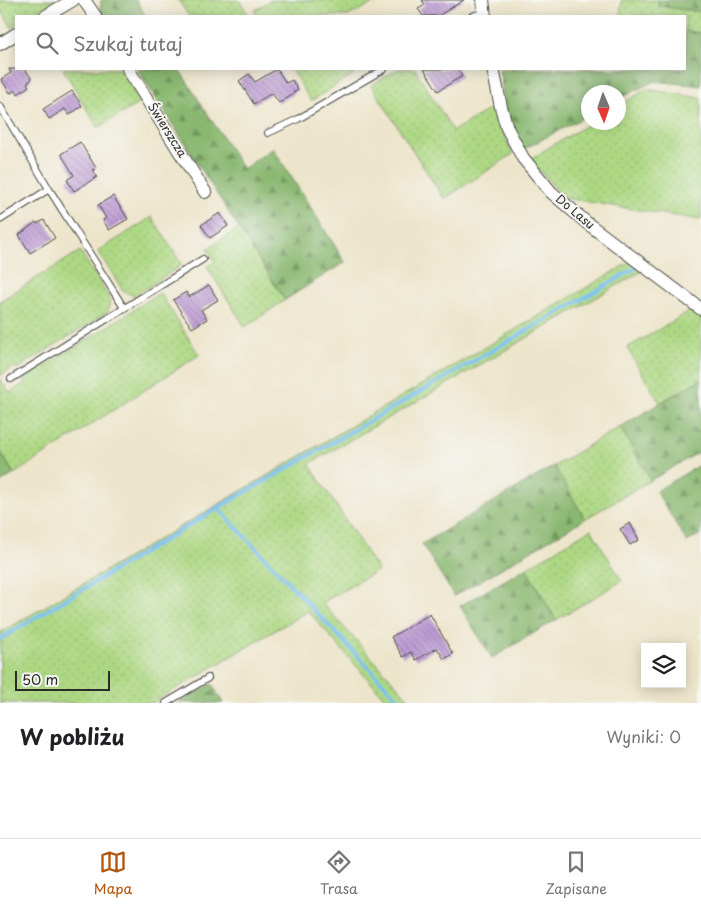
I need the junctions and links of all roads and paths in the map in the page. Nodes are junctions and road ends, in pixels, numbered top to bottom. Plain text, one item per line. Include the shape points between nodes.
1 (73, 0) edge
2 (84, 0) edge
3 (48, 15) edge
4 (94, 15) edge
5 (15, 35) edge
6 (0, 44) edge
7 (129, 70) edge
8 (382, 70) edge
9 (494, 74) edge
10 (0, 106) edge
11 (268, 133) dead end
12 (49, 189) junction
13 (205, 192) dead end
14 (0, 220) edge
15 (203, 259) dead end
16 (124, 308) junction
17 (701, 309) edge
18 (11, 380) dead end
19 (208, 678) dead end
20 (166, 703) edge

1 - 3 street
2 - 4 street
5 - 6 street
7 - 13 street, Świerszcza
8 - 11 lane
9 - 17 street, Do Lasu via 507,128 523,158 551,192
10 - 12 lane
12 - 14 lane
12 - 16 lane
15 - 16 lane
16 - 18 lane
19 - 20 lane

